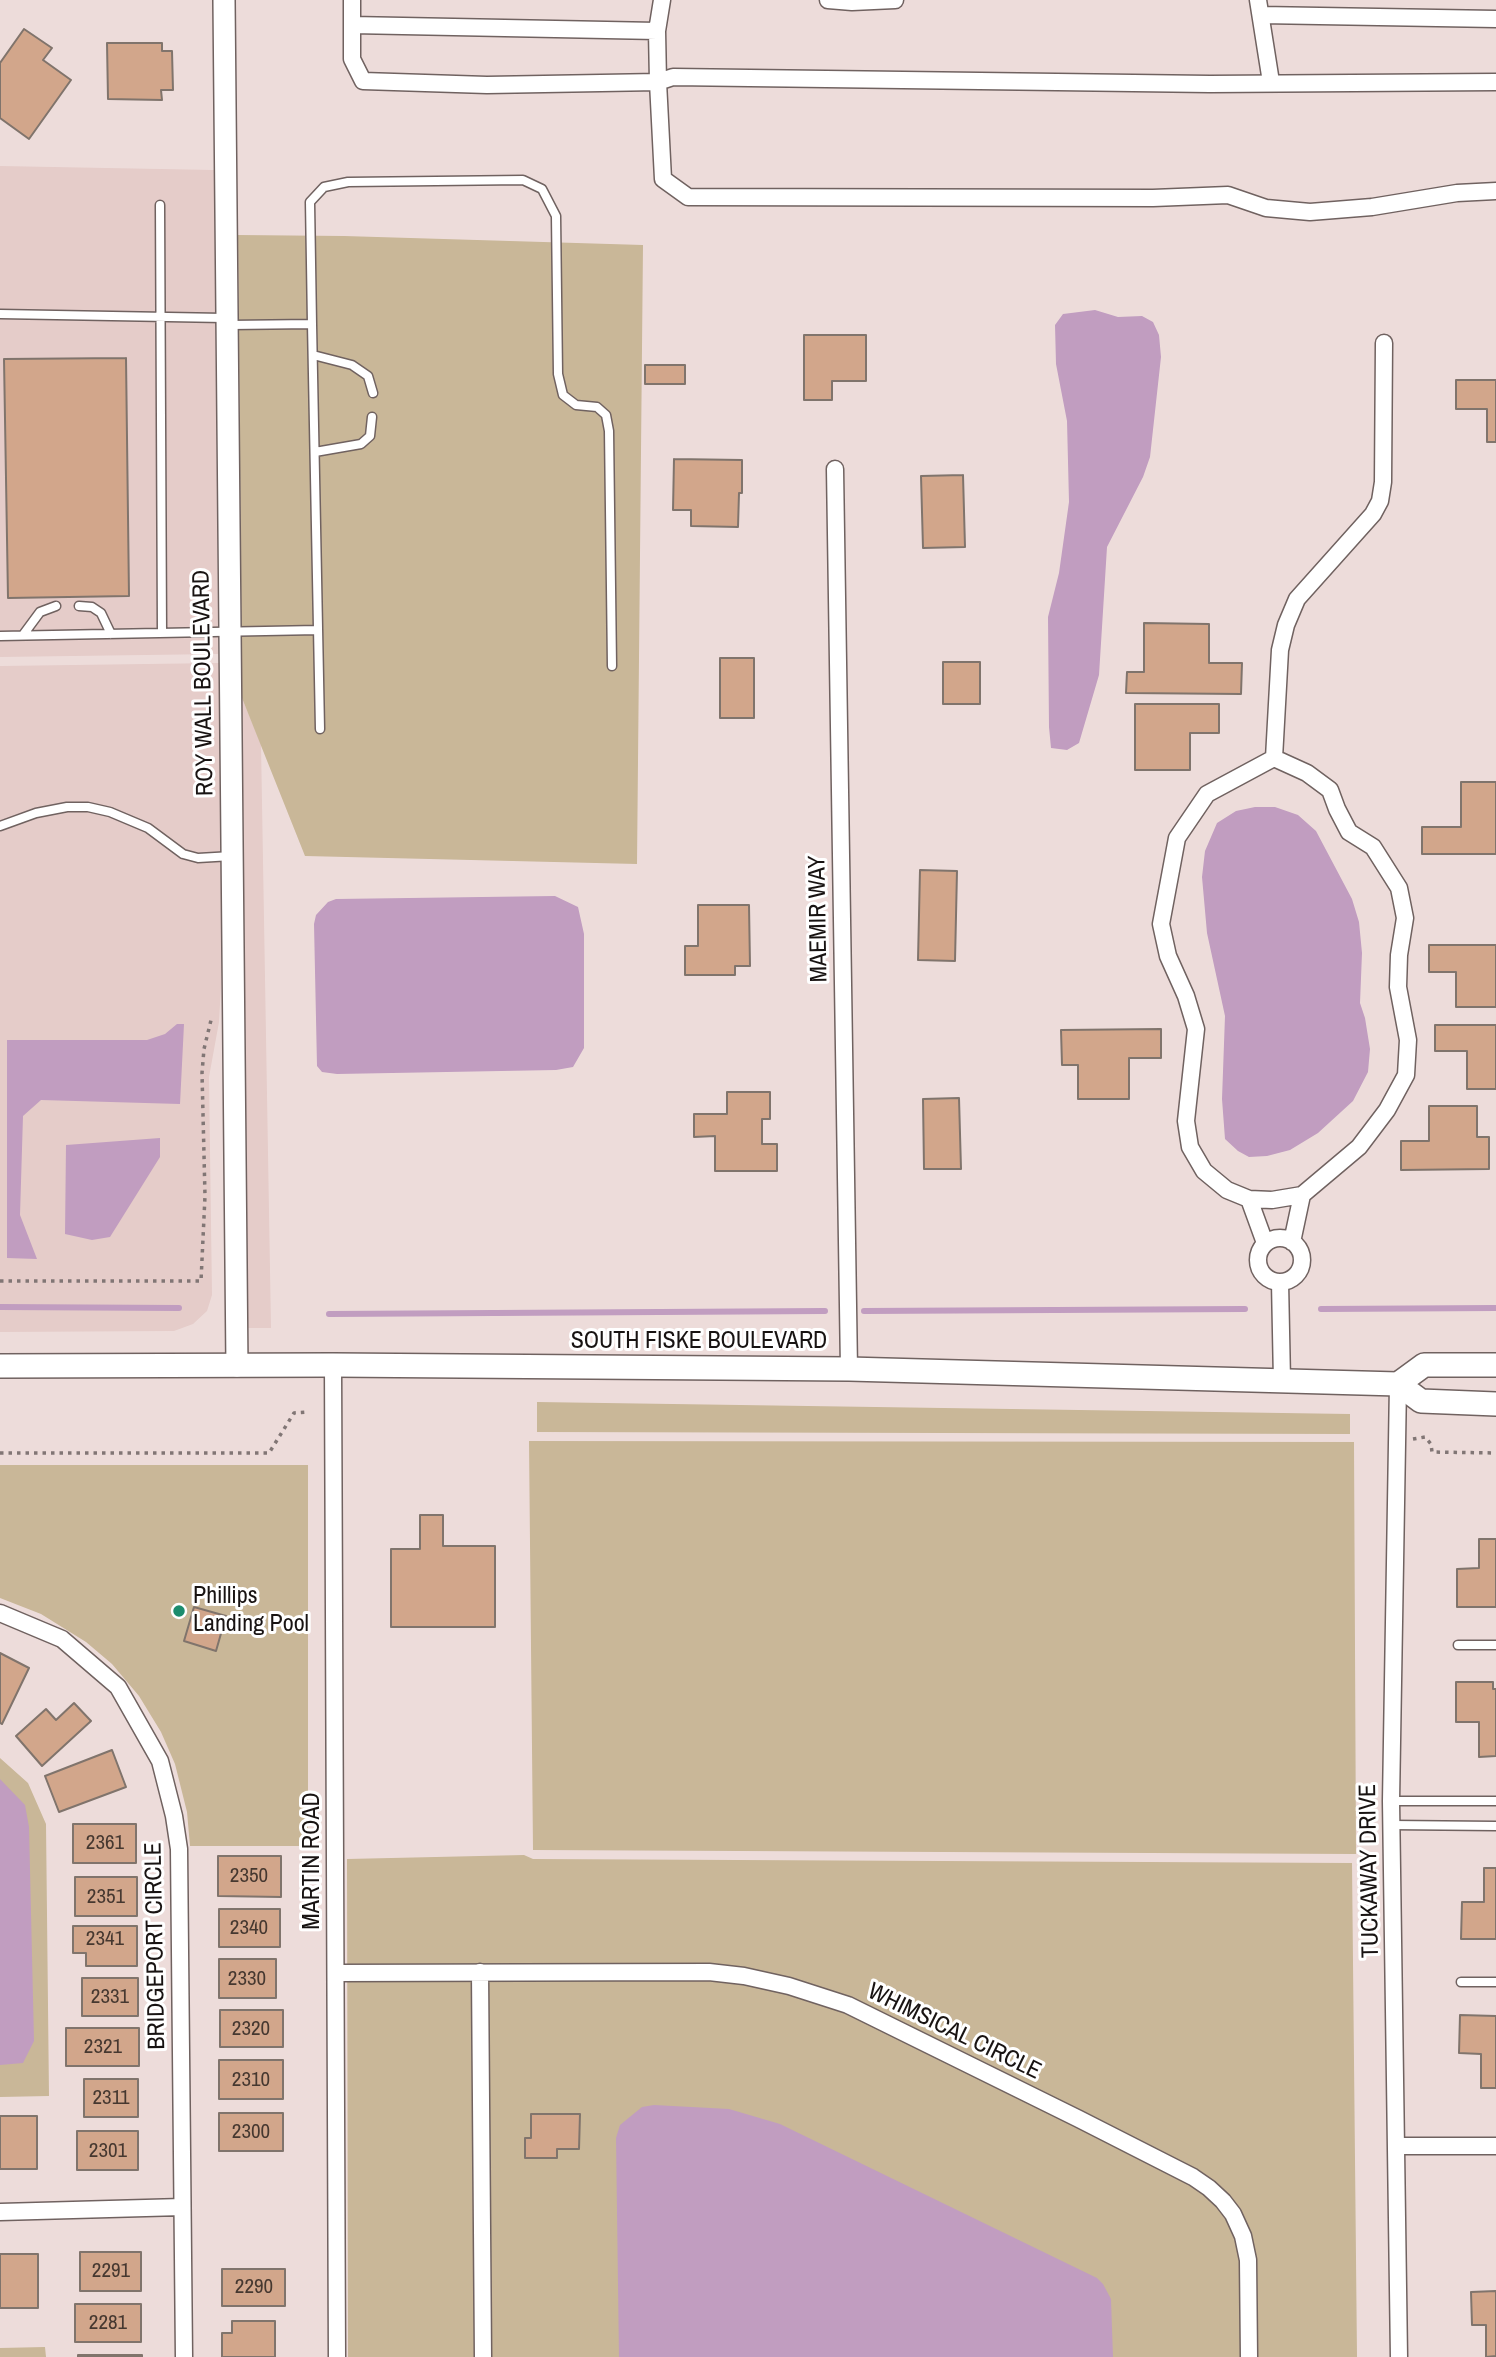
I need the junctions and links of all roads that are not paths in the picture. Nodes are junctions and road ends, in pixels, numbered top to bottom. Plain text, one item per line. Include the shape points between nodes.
1 (224, 0) edge
2 (352, 0) edge
3 (662, 0) edge
4 (828, 0) edge
5 (895, 0) edge
6 (1259, 8) edge
7 (1496, 19) edge
8 (352, 24) junction
9 (657, 31) junction
10 (658, 82) junction
11 (1271, 82) junction
12 (1496, 82) edge
13 (1496, 191) edge
14 (160, 205) dead end
15 (0, 314) edge
16 (161, 317) junction
17 (227, 322) junction
18 (312, 324) junction
19 (1384, 343) dead end
20 (313, 355) junction
21 (373, 393) dead end
22 (372, 417) dead end
23 (315, 452) junction
24 (835, 469) dead end
25 (56, 606) dead end
26 (79, 606) dead end
27 (318, 631) junction
28 (230, 632) junction
29 (162, 633) junction
30 (111, 634) junction
31 (23, 635) junction
32 (0, 636) edge
33 (612, 666) dead end
34 (320, 729) dead end
35 (1274, 758) junction
36 (0, 826) edge
37 (232, 856) junction
38 (1302, 1195) junction
39 (1249, 1199) junction
40 (1292, 1242) junction
41 (1265, 1243) junction
42 (1280, 1282) junction
43 (333, 1365) junction
44 (1496, 1365) edge
45 (0, 1366) edge
46 (237, 1366) junction
47 (849, 1369) junction
48 (1282, 1381) junction
49 (1398, 1384) junction
50 (1496, 1404) edge
51 (0, 1613) edge
52 (1458, 1645) dead end
53 (1496, 1645) edge
54 (1391, 1801) junction
55 (1496, 1801) edge
56 (1391, 1825) junction
57 (1496, 1826) edge
58 (480, 1972) junction
59 (336, 1973) junction
60 (1461, 1982) dead end
61 (1496, 1982) edge
62 (1396, 2146) junction
63 (1496, 2146) edge
64 (182, 2207) junction
65 (0, 2212) edge
66 (184, 2357) edge
67 (337, 2357) edge
68 (482, 2357) edge
69 (1249, 2357) edge
70 (1399, 2357) edge

1 - 17 street, ROY WALL BOULEVARD
2 - 8 street
3 - 9 street
4 - 5 street
6 - 7 street
6 - 11 street
8 - 9 street
8 - 10 street via 352,59 363,81 487,85
9 - 10 street
10 - 11 street via 673,78
10 - 13 street via 663,179 688,197 1228,195 1266,208 1310,212
11 - 12 street
14 - 16 lane
15 - 16 lane
16 - 17 lane
16 - 29 lane
17 - 18 lane
17 - 28 street, ROY WALL BOULEVARD
18 - 20 lane
18 - 33 lane via 310,202 324,187 348,182 523,180 542,190 556,216 558,374 563,395 576,405 597,407 606,415 609,431
19 - 35 street via 1380,501 1293,608 1280,650
20 - 21 lane via 352,365 368,376
20 - 23 lane
22 - 23 lane via 370,436 361,444
23 - 27 lane
24 - 47 street, MAEMIR WAY
25 - 31 lane via 40,612
26 - 30 lane via 101,613
27 - 28 lane
27 - 34 lane
28 - 29 lane
28 - 37 street, ROY WALL BOULEVARD
29 - 30 lane
30 - 31 lane
31 - 32 lane
35 - 38 street via 1331,790 1349,832 1373,847 1399,888 1405,918 1398,987 1408,1040 1406,1075 1359,1147
35 - 39 street via 1207,794 1177,838 1161,924 1196,1029 1185,1121 1190,1147 1204,1171 1227,1190
36 - 37 lane via 36,813 88,807 148,828 183,854
37 - 46 street, ROY WALL BOULEVARD
38 - 39 street
38 - 40 street
39 - 41 street
40 - 41 street via 1278,1238
40 - 42 street via 1300,1252 1300,1266 1293,1277
41 - 42 street via 1258,1254 1259,1267 1268,1278
42 - 48 street
43 - 46 main road, SOUTH FISKE BOULEVARD
43 - 47 main road, SOUTH FISKE BOULEVARD
43 - 59 street, MARTIN ROAD
44 - 49 main road via 1424,1365
45 - 46 main road, SOUTH FISKE BOULEVARD
47 - 48 main road, SOUTH FISKE BOULEVARD
48 - 49 main road, SOUTH FISKE BOULEVARD
49 - 50 main road, SOUTH FISKE BOULEVARD via 1421,1401
49 - 54 street, TUCKAWAY DRIVE
51 - 64 street, BRIDGEPORT CIRCLE via 62,1639 118,1687 160,1761 179,1849
52 - 53 lane
54 - 55 lane
54 - 56 street, TUCKAWAY DRIVE
56 - 57 lane
56 - 62 street, TUCKAWAY DRIVE
58 - 59 street, WHIMSICAL CIRCLE
58 - 68 street
58 - 69 street, WHIMSICAL CIRCLE via 709,1972 789,1986 848,2006 1079,2119 1193,2177 1223,2201 1243,2236 1248,2260
59 - 67 street, MARTIN ROAD
60 - 61 lane
62 - 63 street
62 - 70 street, TUCKAWAY DRIVE
64 - 65 street
64 - 66 street, BRIDGEPORT CIRCLE

